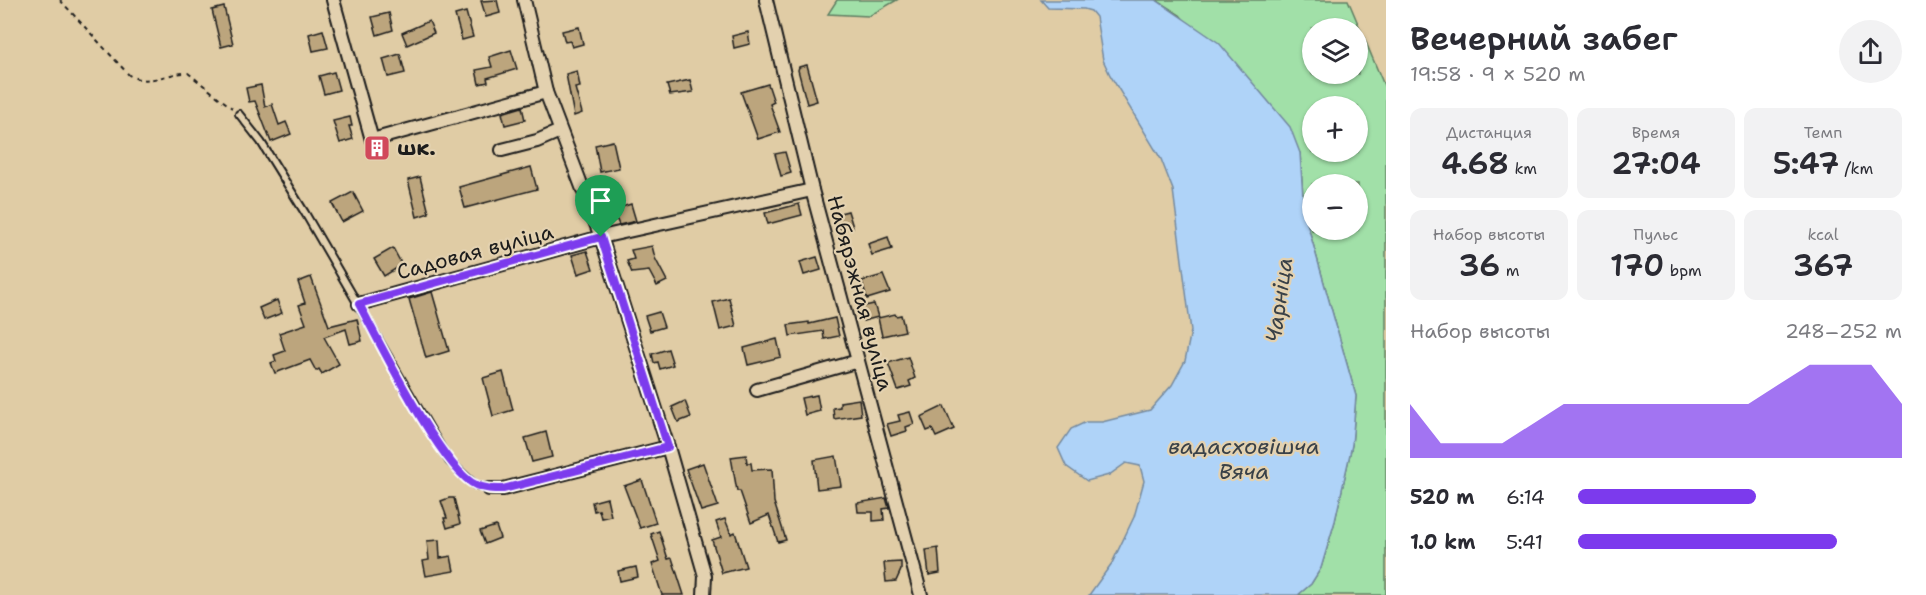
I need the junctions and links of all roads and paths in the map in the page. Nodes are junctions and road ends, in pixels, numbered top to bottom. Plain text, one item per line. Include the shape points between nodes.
1 (60, 0) edge
2 (333, 0) edge
3 (524, 0) edge
4 (766, 0) edge
5 (546, 92) junction
6 (239, 114) joint
7 (560, 131) junction
8 (502, 150) dead end
9 (812, 190) junction
10 (601, 237) junction
11 (359, 304) junction
12 (858, 361) junction
13 (757, 390) dead end
14 (668, 447) junction
15 (489, 489) joint
16 (704, 595) edge
17 (921, 595) edge

1 - 6 path via 129,75 139,81 151,81 188,73
2 - 5 street via 372,140
3 - 5 street
4 - 9 street, Набярэжная вуліца
5 - 7 street
6 - 11 lane via 261,142
7 - 8 street
7 - 10 street
9 - 10 street, Садовая вуліца
9 - 12 street, Набярэжная вуліца
10 - 11 street, Садовая вуліца
10 - 14 street
11 - 15 lane via 449,461 475,485
12 - 13 street
12 - 17 street, Набярэжная вуліца
14 - 15 street via 503,489
14 - 16 street via 705,576

